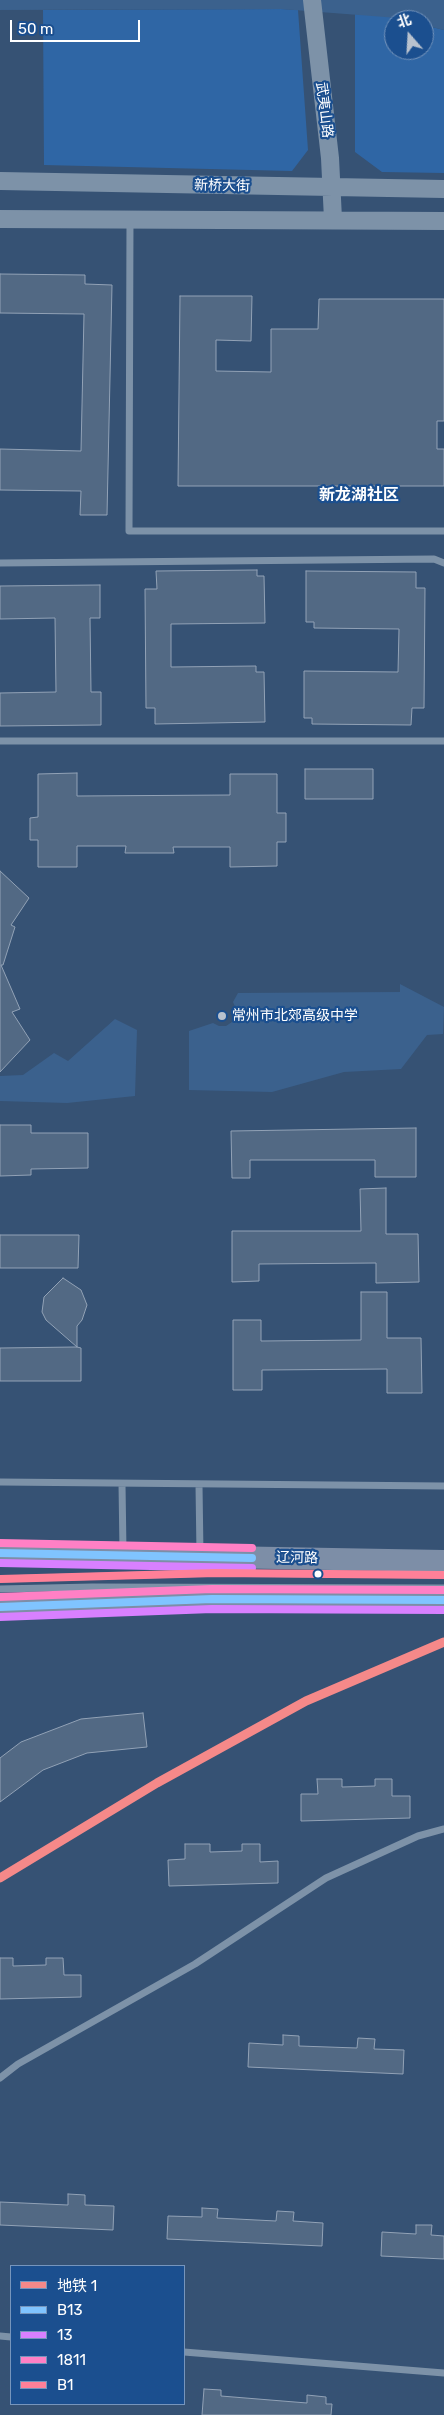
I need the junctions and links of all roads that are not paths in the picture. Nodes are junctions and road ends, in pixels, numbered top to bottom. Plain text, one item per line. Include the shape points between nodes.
1 (312, 0) edge
2 (0, 181) edge
3 (332, 188) junction
4 (444, 189) edge
5 (0, 219) edge
6 (130, 219) junction
7 (334, 220) junction
8 (444, 221) edge
9 (444, 532) edge
10 (0, 563) edge
11 (444, 563) edge
12 (444, 740) edge
13 (0, 741) edge
14 (0, 1482) edge
15 (122, 1484) junction
16 (199, 1485) junction
17 (444, 1486) edge
18 (0, 1553) edge
19 (123, 1555) junction
20 (200, 1557) junction
21 (444, 1561) edge
22 (444, 1575) edge
23 (0, 1579) edge
24 (444, 1588) edge
25 (0, 1589) edge
26 (444, 1600) edge
27 (0, 1607) edge
28 (444, 1828) edge
29 (0, 2078) edge
30 (185, 2352) edge
31 (444, 2373) edge

1 - 3 street, 武夷山路
2 - 3 street, 新桥大街
3 - 4 street, 新桥大街
3 - 7 street, 武夷山路
5 - 6 street
6 - 7 street
6 - 9 lane via 128,531
7 - 8 street
10 - 11 lane via 434,559
12 - 13 lane
14 - 15 lane
15 - 16 lane
15 - 19 lane
16 - 17 lane
16 - 20 lane
18 - 19 main road, 辽河路
19 - 20 main road, 辽河路
20 - 21 main road, 辽河路
22 - 23 lane via 216,1573
24 - 25 lane
26 - 27 main road via 212,1599
28 - 29 lane via 418,1836 326,1878 195,1964 18,2064
30 - 31 lane

